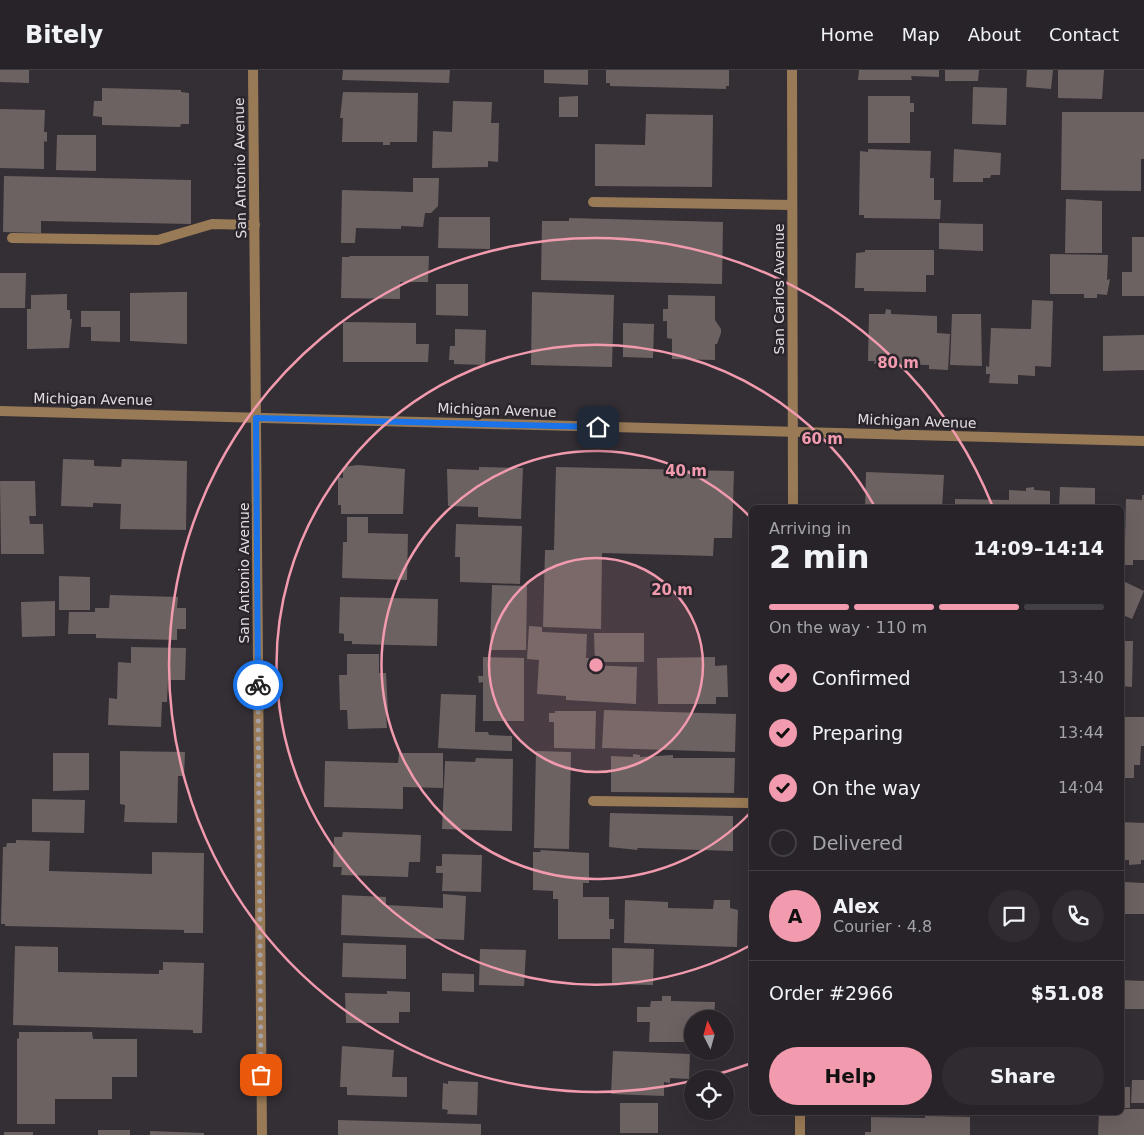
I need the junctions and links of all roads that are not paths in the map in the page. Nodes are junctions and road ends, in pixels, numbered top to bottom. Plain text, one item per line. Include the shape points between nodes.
1 (253, 70) edge
2 (792, 70) edge
3 (593, 202) dead end
4 (792, 205) junction
5 (255, 225) junction
6 (12, 238) dead end
7 (0, 411) edge
8 (256, 418) junction
9 (792, 432) junction
10 (1144, 441) edge
11 (793, 505) edge
12 (593, 801) dead end
13 (749, 803) edge
14 (800, 1115) edge
15 (262, 1135) edge
16 (800, 1135) edge

1 - 5 street, San Antonio Avenue
2 - 4 street, San Carlos Avenue
3 - 4 street
4 - 9 street, San Carlos Avenue
5 - 6 street via 212,224 158,240
5 - 8 street, San Antonio Avenue
7 - 8 street, Michigan Avenue
8 - 9 street, Michigan Avenue
8 - 15 street, San Antonio Avenue
9 - 10 street, Michigan Avenue
9 - 11 street, San Carlos Avenue
12 - 13 street
14 - 16 street

